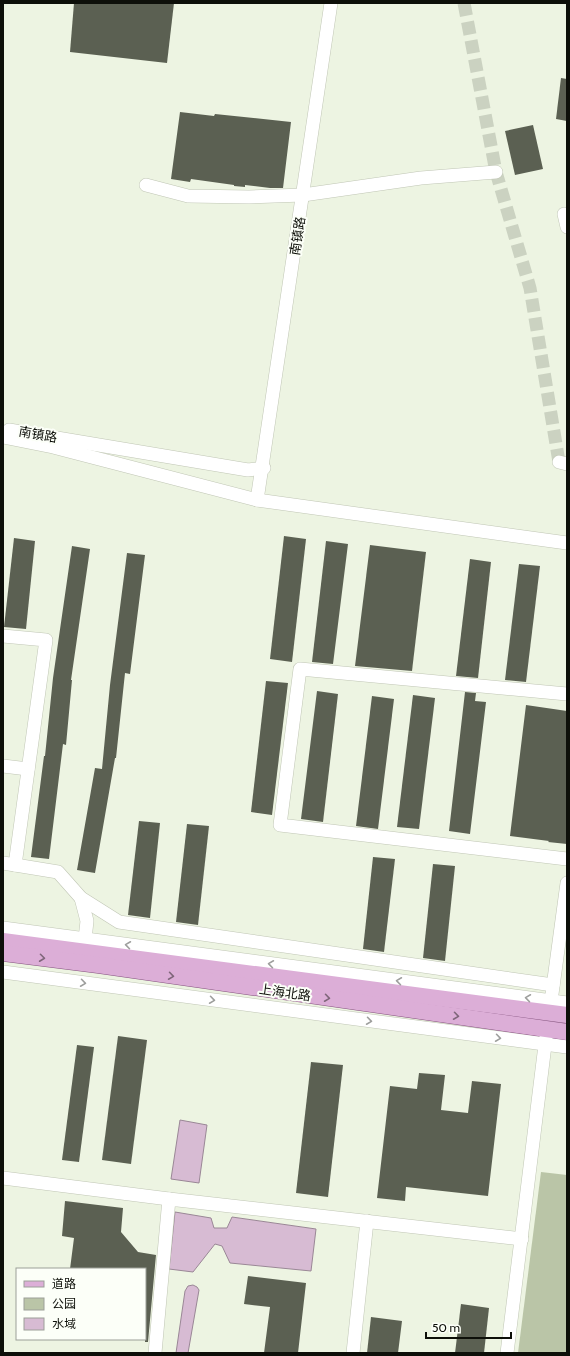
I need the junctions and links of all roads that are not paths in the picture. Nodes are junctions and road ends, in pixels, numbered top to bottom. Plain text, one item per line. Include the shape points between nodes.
1 (331, 3) edge
2 (496, 172) dead end
3 (146, 185) dead end
4 (303, 195) junction
5 (564, 214) dead end
6 (567, 227) edge
7 (3, 429) edge
8 (3, 437) edge
9 (263, 468) junction
10 (257, 500) junction
11 (567, 543) edge
12 (3, 636) edge
13 (567, 694) edge
14 (3, 766) edge
15 (28, 769) junction
16 (567, 858) edge
17 (9, 864) edge
18 (567, 883) edge
19 (81, 898) junction
20 (3, 928) edge
21 (3, 941) edge
22 (84, 945) junction
23 (3, 953) edge
24 (3, 972) edge
25 (553, 985) junction
26 (567, 1003) edge
27 (550, 1007) junction
28 (567, 1015) edge
29 (567, 1032) edge
30 (546, 1037) junction
31 (567, 1047) edge
32 (3, 1178) edge
33 (169, 1199) junction
34 (367, 1221) junction
35 (522, 1239) junction
36 (156, 1353) edge
37 (353, 1353) edge
38 (508, 1353) edge

1 - 4 street, 南镇路
2 - 4 street via 421,178
3 - 4 street via 188,196
4 - 9 street, 南镇路
5 - 6 street
7 - 9 street, 南镇路 via 248,470
8 - 10 street via 52,447
9 - 10 street, 南镇路
10 - 11 street
12 - 15 street via 46,640
13 - 16 street via 300,669 280,825
14 - 15 street
15 - 17 street
17 - 19 street via 58,872
18 - 25 street
19 - 22 street via 87,921
19 - 25 street via 119,922
20 - 22 street
21 - 22 main road, 上海北路
27 -> 22 main road, 上海北路
23 -> 30 main road, 上海北路 via 106,966
24 -> 30 street
25 - 27 street
26 - 27 street
27 - 28 main road, 上海北路
27 - 30 street
29 - 30 main road, 上海北路
30 - 31 street
30 - 35 street
32 - 33 street
33 - 34 street
33 - 36 street
34 - 35 street
34 - 37 street
35 - 38 street

